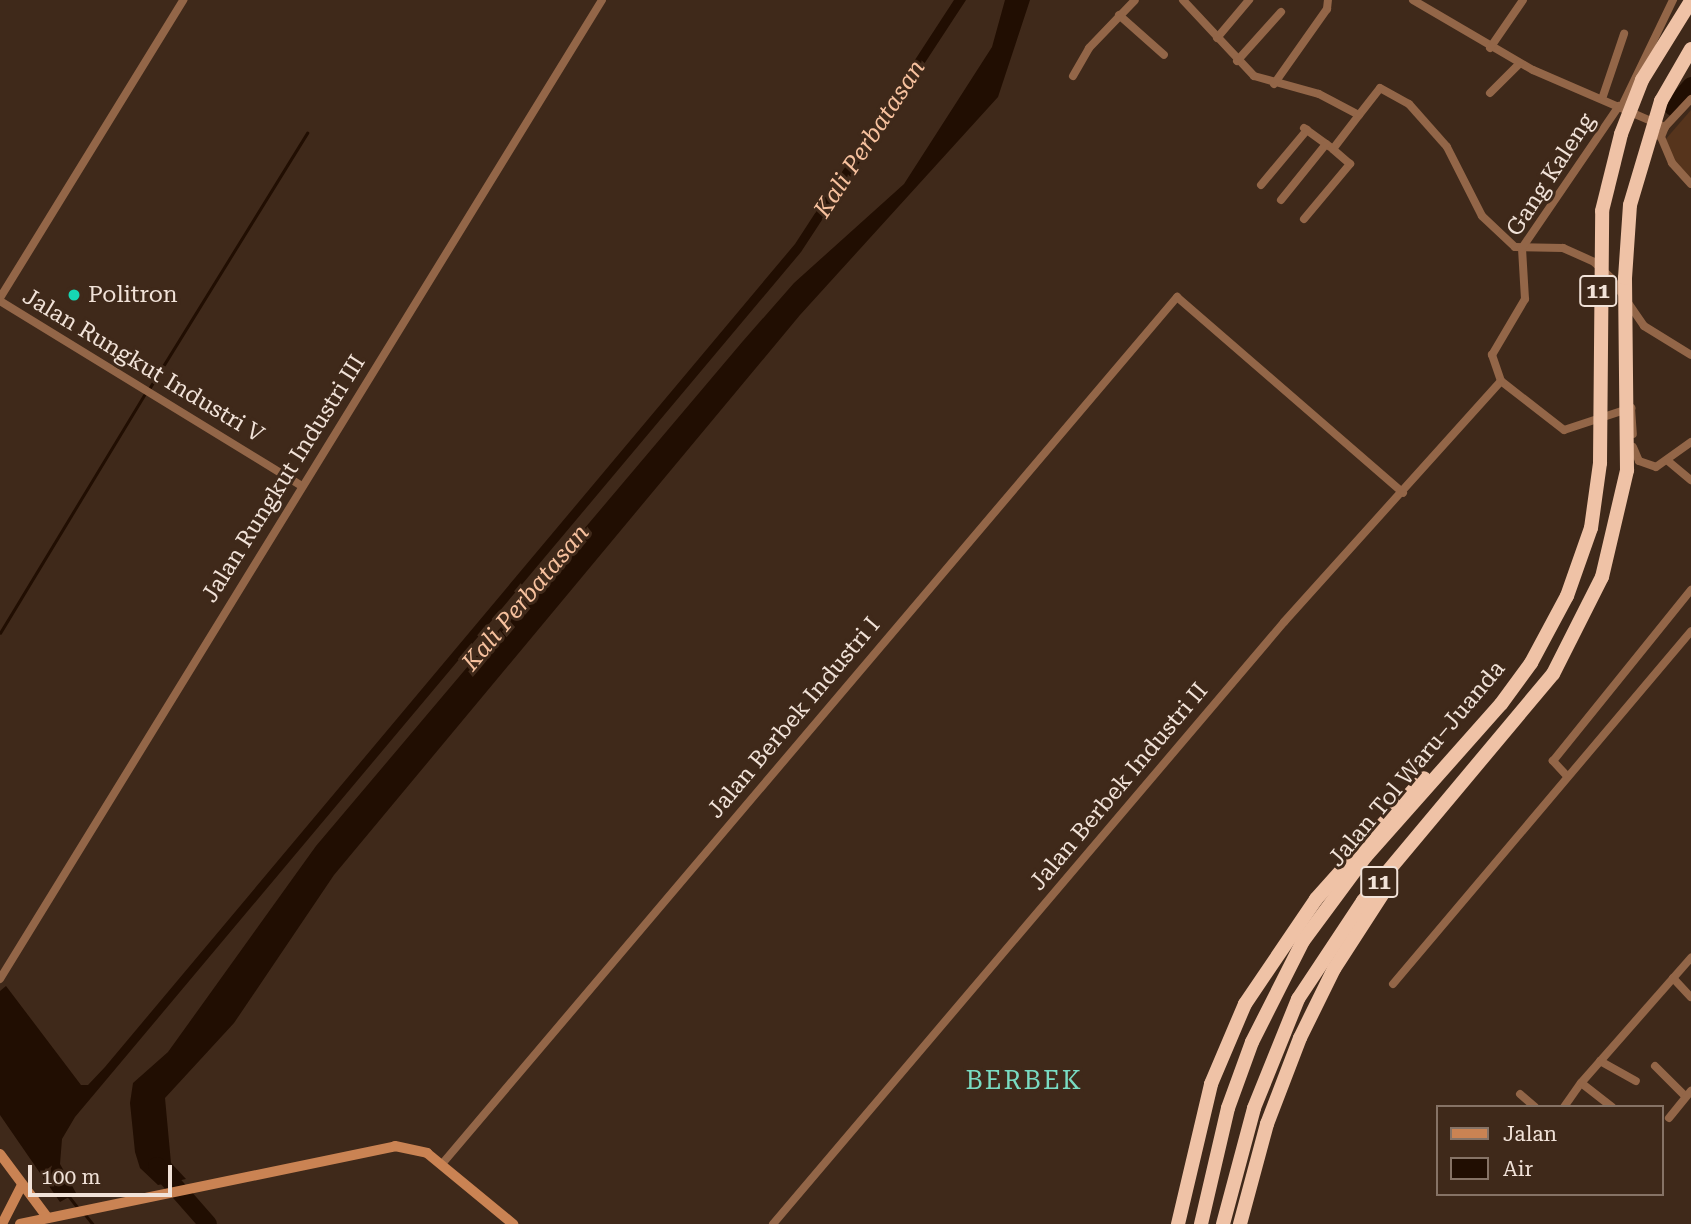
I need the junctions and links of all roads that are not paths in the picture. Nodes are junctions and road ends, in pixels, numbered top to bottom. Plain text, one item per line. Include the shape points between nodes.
1 (183, 0) edge
2 (602, 0) edge
3 (1135, 0) edge
4 (1183, 0) edge
5 (1197, 0) edge
6 (1249, 0) edge
7 (1328, 0) edge
8 (1413, 0) edge
9 (1522, 0) edge
10 (1673, 0) edge
11 (1691, 1) edge
12 (1191, 8) junction
13 (1281, 12) dead end
14 (1119, 15) junction
15 (1624, 34) dead end
16 (1217, 38) junction
17 (1490, 48) junction
18 (1691, 49) edge
19 (1164, 55) dead end
20 (1237, 61) junction
21 (1520, 63) junction
22 (1073, 76) dead end
23 (1274, 84) junction
24 (1490, 93) dead end
25 (1602, 99) junction
26 (1691, 99) edge
27 (1620, 107) junction
28 (1359, 115) junction
29 (1665, 127) junction
30 (1329, 146) junction
31 (1691, 184) edge
32 (1261, 185) dead end
33 (1281, 200) dead end
34 (1304, 219) dead end
35 (1522, 248) junction
36 (0, 300) edge
37 (1691, 355) edge
38 (1501, 381) junction
39 (1691, 442) edge
40 (1668, 461) junction
41 (1691, 480) edge
42 (302, 486) junction
43 (1402, 493) junction
44 (1691, 590) edge
45 (1691, 631) edge
46 (1501, 704) junction
47 (1506, 734) junction
48 (1567, 776) junction
49 (1691, 958) edge
50 (2, 975) edge
51 (1673, 978) junction
52 (1393, 984) dead end
53 (1691, 997) edge
54 (1600, 1061) junction
55 (1655, 1066) dead end
56 (1636, 1082) dead end
57 (1581, 1083) junction
58 (1688, 1093) edge
59 (1520, 1094) dead end
60 (1533, 1105) edge
61 (1565, 1105) edge
62 (1609, 1105) edge
63 (1669, 1118) dead end
64 (0, 1154) edge
65 (442, 1164) junction
66 (22, 1185) junction
67 (47, 1217) junction
68 (2, 1224) edge
69 (20, 1224) edge
70 (513, 1224) edge
71 (773, 1224) edge
72 (1178, 1224) edge
73 (1201, 1224) edge
74 (1223, 1224) edge
75 (1242, 1224) edge

1 - 36 street
2 - 42 street, Jalan Rungkut Industri III
3 - 14 street
4 - 12 street
5 - 12 street
6 - 16 street
7 - 23 street via 1327,9
8 - 17 street
9 - 17 street
10 - 27 street, Gang Kaleng
11 - 46 highway, Jalan Tol Waru–Juanda / 11, bridge via 1642,80 1621,134 1602,211 1600,463 1591,528 1567,596 1531,663
12 - 16 street
13 - 20 street
14 - 19 street
14 - 22 street via 1089,48
15 - 25 street
16 - 20 street
17 - 21 street
18 - 47 highway, Jalan Tol Waru–Juanda / 11, bridge via 1661,101 1630,205 1625,278 1627,470 1602,578 1553,674
20 - 23 street
21 - 24 street
21 - 25 street
23 - 28 street via 1319,94
25 - 27 street
26 - 29 street
27 - 29 street
27 - 35 street, Gang Kaleng
28 - 30 street
28 - 35 street via 1380,88 1409,104 1447,147 1482,216 1515,247
29 - 31 street via 1663,147
30 - 32 street via 1306,129
30 - 33 street
30 - 34 street via 1350,164
35 - 37 street via 1563,248 1594,262 1611,278 1644,327
35 - 38 street, Gang Kaleng via 1525,299 1492,358
36 - 42 street, Jalan Rungkut Industri V
38 - 40 street via 1564,430 1631,408 1634,455 1656,467
38 - 43 street, Jalan Berbek Industri II
39 - 40 street
40 - 41 street
42 - 50 street, Jalan Rungkut Industri III
43 - 65 street, Jalan Berbek Industri I via 1177,297
43 - 71 street, Jalan Berbek Industri II via 1284,622
44 - 48 street via 1553,761
45 - 48 street
46 - 72 highway via 1363,843 1275,955 1245,1004 1210,1084
46 - 73 highway, Jalan Tol Waru–Juanda / 11 via 1366,856 1304,941 1244,1064 1228,1108
47 - 74 highway, Jalan Tol Waru–Juanda / 11 via 1356,911 1298,999 1255,1108
47 - 75 highway via 1469,788 1378,898 1334,969 1279,1088
48 - 52 street
49 - 51 street
51 - 53 street
51 - 54 street
54 - 56 street
54 - 57 street
55 - 58 street
57 - 61 street
57 - 62 street
58 - 63 street
59 - 60 street
64 - 66 street
65 - 67 street via 427,1153 395,1146
65 - 70 street
66 - 67 street
66 - 68 street
67 - 69 street

